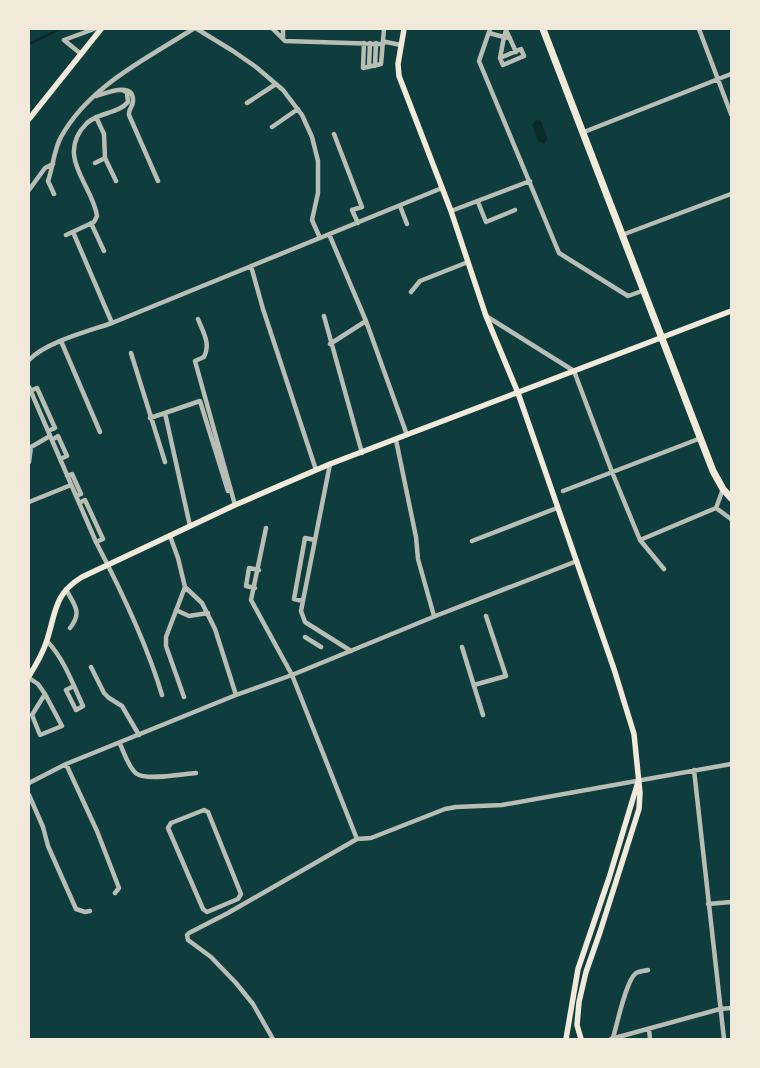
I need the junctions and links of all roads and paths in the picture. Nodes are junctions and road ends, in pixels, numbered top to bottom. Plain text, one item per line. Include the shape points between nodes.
1 (94, 29) edge
2 (101, 29) edge
3 (193, 29) edge
4 (197, 29) edge
5 (274, 29) edge
6 (283, 29) edge
7 (384, 29) edge
8 (404, 29) edge
9 (551, 29) edge
10 (699, 29) edge
11 (543, 30) edge
12 (490, 31) edge
13 (504, 37) junction
14 (283, 38) junction
15 (364, 43) junction
16 (370, 43) junction
17 (382, 43) junction
18 (376, 44) junction
19 (401, 45) junction
20 (516, 52) junction
21 (81, 54) junction
22 (500, 58) junction
23 (372, 66) junction
24 (731, 74) edge
25 (718, 79) junction
26 (276, 84) junction
27 (118, 90) junction
28 (95, 96) junction
29 (247, 103) dead end
30 (298, 109) junction
31 (731, 114) edge
32 (96, 117) junction
33 (29, 119) edge
34 (272, 127) dead end
35 (584, 132) junction
36 (334, 134) dead end
37 (105, 158) junction
38 (95, 163) dead end
39 (53, 164) junction
40 (116, 181) dead end
41 (158, 181) dead end
42 (530, 181) junction
43 (442, 188) junction
44 (29, 190) edge
45 (54, 194) dead end
46 (731, 194) edge
47 (478, 202) junction
48 (400, 206) junction
49 (515, 210) dead end
50 (451, 211) junction
51 (91, 223) junction
52 (358, 223) junction
53 (407, 224) dead end
54 (73, 232) junction
55 (329, 234) junction
56 (66, 235) dead end
57 (622, 236) junction
58 (320, 238) junction
59 (104, 251) dead end
60 (468, 262) junction
61 (251, 266) junction
62 (642, 291) junction
63 (411, 292) dead end
64 (731, 311) edge
65 (324, 316) dead end
66 (486, 316) junction
67 (198, 319) dead end
68 (366, 321) junction
69 (112, 323) junction
70 (661, 337) junction
71 (61, 341) junction
72 (330, 344) junction
73 (131, 353) dead end
74 (29, 360) edge
75 (574, 370) junction
76 (30, 389) edge
77 (518, 393) junction
78 (165, 413) junction
79 (150, 418) junction
80 (100, 432) dead end
81 (407, 435) junction
82 (50, 436) junction
83 (701, 438) junction
84 (396, 440) junction
85 (362, 453) junction
86 (60, 459) junction
87 (29, 462) edge
88 (165, 462) dead end
89 (330, 464) junction
90 (316, 470) junction
91 (612, 472) junction
92 (68, 476) junction
93 (71, 485) junction
94 (723, 489) junction
95 (563, 491) dead end
96 (228, 492) dead end
97 (76, 496) junction
98 (731, 498) edge
99 (29, 502) edge
100 (235, 505) junction
101 (557, 508) junction
102 (716, 508) junction
103 (731, 519) edge
104 (190, 526) junction
105 (266, 528) dead end
106 (170, 536) junction
107 (315, 540) junction
108 (640, 540) junction
109 (472, 541) dead end
110 (577, 561) junction
111 (108, 566) junction
112 (664, 569) dead end
113 (259, 570) junction
114 (185, 587) junction
115 (255, 588) junction
116 (66, 589) junction
117 (303, 601) junction
118 (176, 610) junction
119 (208, 613) junction
120 (434, 616) junction
121 (486, 616) dead end
122 (70, 628) dead end
123 (320, 631) junction
124 (305, 637) dead end
125 (47, 641) junction
126 (313, 642) junction
127 (321, 647) dead end
128 (462, 647) dead end
129 (351, 651) junction
130 (91, 667) dead end
131 (29, 675) edge
132 (292, 675) junction
133 (474, 685) junction
134 (74, 686) junction
135 (45, 694) junction
136 (162, 695) dead end
137 (236, 696) junction
138 (184, 697) dead end
139 (483, 715) dead end
140 (139, 735) junction
141 (120, 744) junction
142 (66, 764) junction
143 (731, 764) edge
144 (694, 770) junction
145 (196, 773) dead end
146 (639, 780) junction
147 (29, 783) edge
148 (29, 795) edge
149 (357, 840) junction
150 (115, 894) dead end
151 (731, 902) edge
152 (708, 904) junction
153 (90, 911) dead end
154 (206, 912) junction
155 (209, 923) junction
156 (648, 970) dead end
157 (731, 1008) edge
158 (720, 1010) junction
159 (649, 1029) junction
160 (272, 1039) edge
161 (566, 1039) edge
162 (581, 1039) edge
163 (612, 1039) edge
164 (650, 1039) edge
165 (724, 1039) edge

1 - 21 street via 64,40
2 - 21 main road
3 - 28 street
4 - 26 street via 233,50
5 - 14 street
6 - 14 street
7 - 17 street
8 - 19 main road
9 - 11 street
10 - 25 street
11 - 35 main road
12 - 13 street
12 - 42 street via 479,61
13 - 20 street via 506,30
13 - 22 street
14 - 15 street via 285,41
15 - 16 street
15 - 23 street via 363,68
16 - 18 street
16 - 23 street
17 - 18 street
17 - 19 street
17 - 23 street via 381,64
18 - 23 street
19 - 43 main road via 399,76
20 - 22 street
20 - 22 street via 521,49 524,56 503,65
21 - 33 main road
24 - 25 street
25 - 31 street
25 - 35 street
26 - 29 street
26 - 30 street
27 - 28 street
27 - 32 street via 127,93 126,104
27 - 41 street via 126,90 132,95 129,115
28 - 39 street via 60,139
30 - 34 street
30 - 58 street via 310,130 318,161 318,193 312,220
32 - 37 street via 104,134
32 - 51 street via 83,128 75,152 76,167 97,213
35 - 57 main road
36 - 52 street via 362,207 352,210
37 - 38 street
37 - 40 street
39 - 44 street via 45,168
39 - 45 street via 48,181
42 - 47 street
42 - 62 street via 559,253 628,296
43 - 48 street
43 - 50 main road
46 - 57 street
47 - 49 street via 486,222
47 - 50 street
48 - 52 street
48 - 53 street
50 - 60 main road
51 - 54 street
51 - 59 street
52 - 55 street
54 - 56 street
54 - 69 street
55 - 58 street
55 - 68 street
57 - 62 main road
58 - 61 street
60 - 63 street via 420,281
60 - 66 main road
61 - 69 street
61 - 90 street
62 - 70 main road
64 - 70 main road
65 - 72 street
66 - 75 street
66 - 77 main road
67 - 100 street via 207,352 204,358 195,361
68 - 72 street
68 - 81 street
69 - 71 street
70 - 75 main road
70 - 83 main road
71 - 74 street
71 - 80 street
72 - 85 street
73 - 79 street
75 - 77 main road
75 - 91 street
76 - 82 street via 37,388 55,428
77 - 81 main road
77 - 101 main road
78 - 79 street
78 - 96 street via 200,401
78 - 104 street
79 - 88 street
81 - 84 main road
82 - 86 street
82 - 86 street via 58,436 67,456
82 - 87 street via 30,448
83 - 91 street
83 - 94 main road
84 - 85 main road
84 - 120 street via 418,559
85 - 89 main road
86 - 92 street
89 - 90 main road
89 - 107 street
90 - 100 main road
91 - 95 street
91 - 108 street
92 - 93 street
92 - 97 street via 72,474 81,494
93 - 97 street
93 - 99 street
94 - 98 main road
94 - 102 street
97 - 111 street via 79,503 85,500 103,539 96,542
100 - 104 main road
101 - 109 street
101 - 110 main road
102 - 103 street
102 - 108 street
104 - 106 main road
105 - 113 street
106 - 111 main road
106 - 114 street
107 - 117 street
107 - 117 street via 305,538 294,599
108 - 112 street
110 - 120 street
110 - 146 main road via 634,734
111 - 116 main road via 82,577
111 - 136 street via 144,645
113 - 115 street
113 - 115 street via 249,568 246,586
114 - 118 street
114 - 119 street
115 - 132 street via 253,605
116 - 122 street via 77,613
116 - 125 main road via 53,615
117 - 123 street via 303,619
118 - 119 street via 189,616
118 - 138 street via 166,646
119 - 137 street
120 - 129 street
121 - 133 street via 506,676
123 - 126 street
123 - 129 street
124 - 126 street
125 - 131 main road
125 - 134 street via 57,652
126 - 127 street
128 - 133 street
129 - 132 street
130 - 140 street via 105,695 122,706
131 - 135 street
132 - 137 street
132 - 149 street
133 - 139 street
134 - 134 street via 83,706 76,710 66,690
135 - 135 street via 62,726 40,735 32,715
137 - 140 street
140 - 141 street
141 - 142 street
141 - 145 street via 137,774 146,777
142 - 147 street
142 - 150 street via 119,888
143 - 144 street
144 - 146 street
144 - 152 street
146 - 149 street via 502,805 456,806 371,838
146 - 161 main road via 578,969
146 - 162 main road via 639,809 579,1002 577,1025
148 - 153 street via 76,909
149 - 155 street
151 - 152 street
152 - 158 street
154 - 154 street via 238,899 241,894 208,812 204,810 171,823 168,828
154 - 155 street
155 - 160 street via 189,933 188,940 211,957 236,983 253,1004
156 - 163 street via 638,972 632,979
157 - 158 street
158 - 159 street
158 - 165 street
159 - 163 street
159 - 164 street

